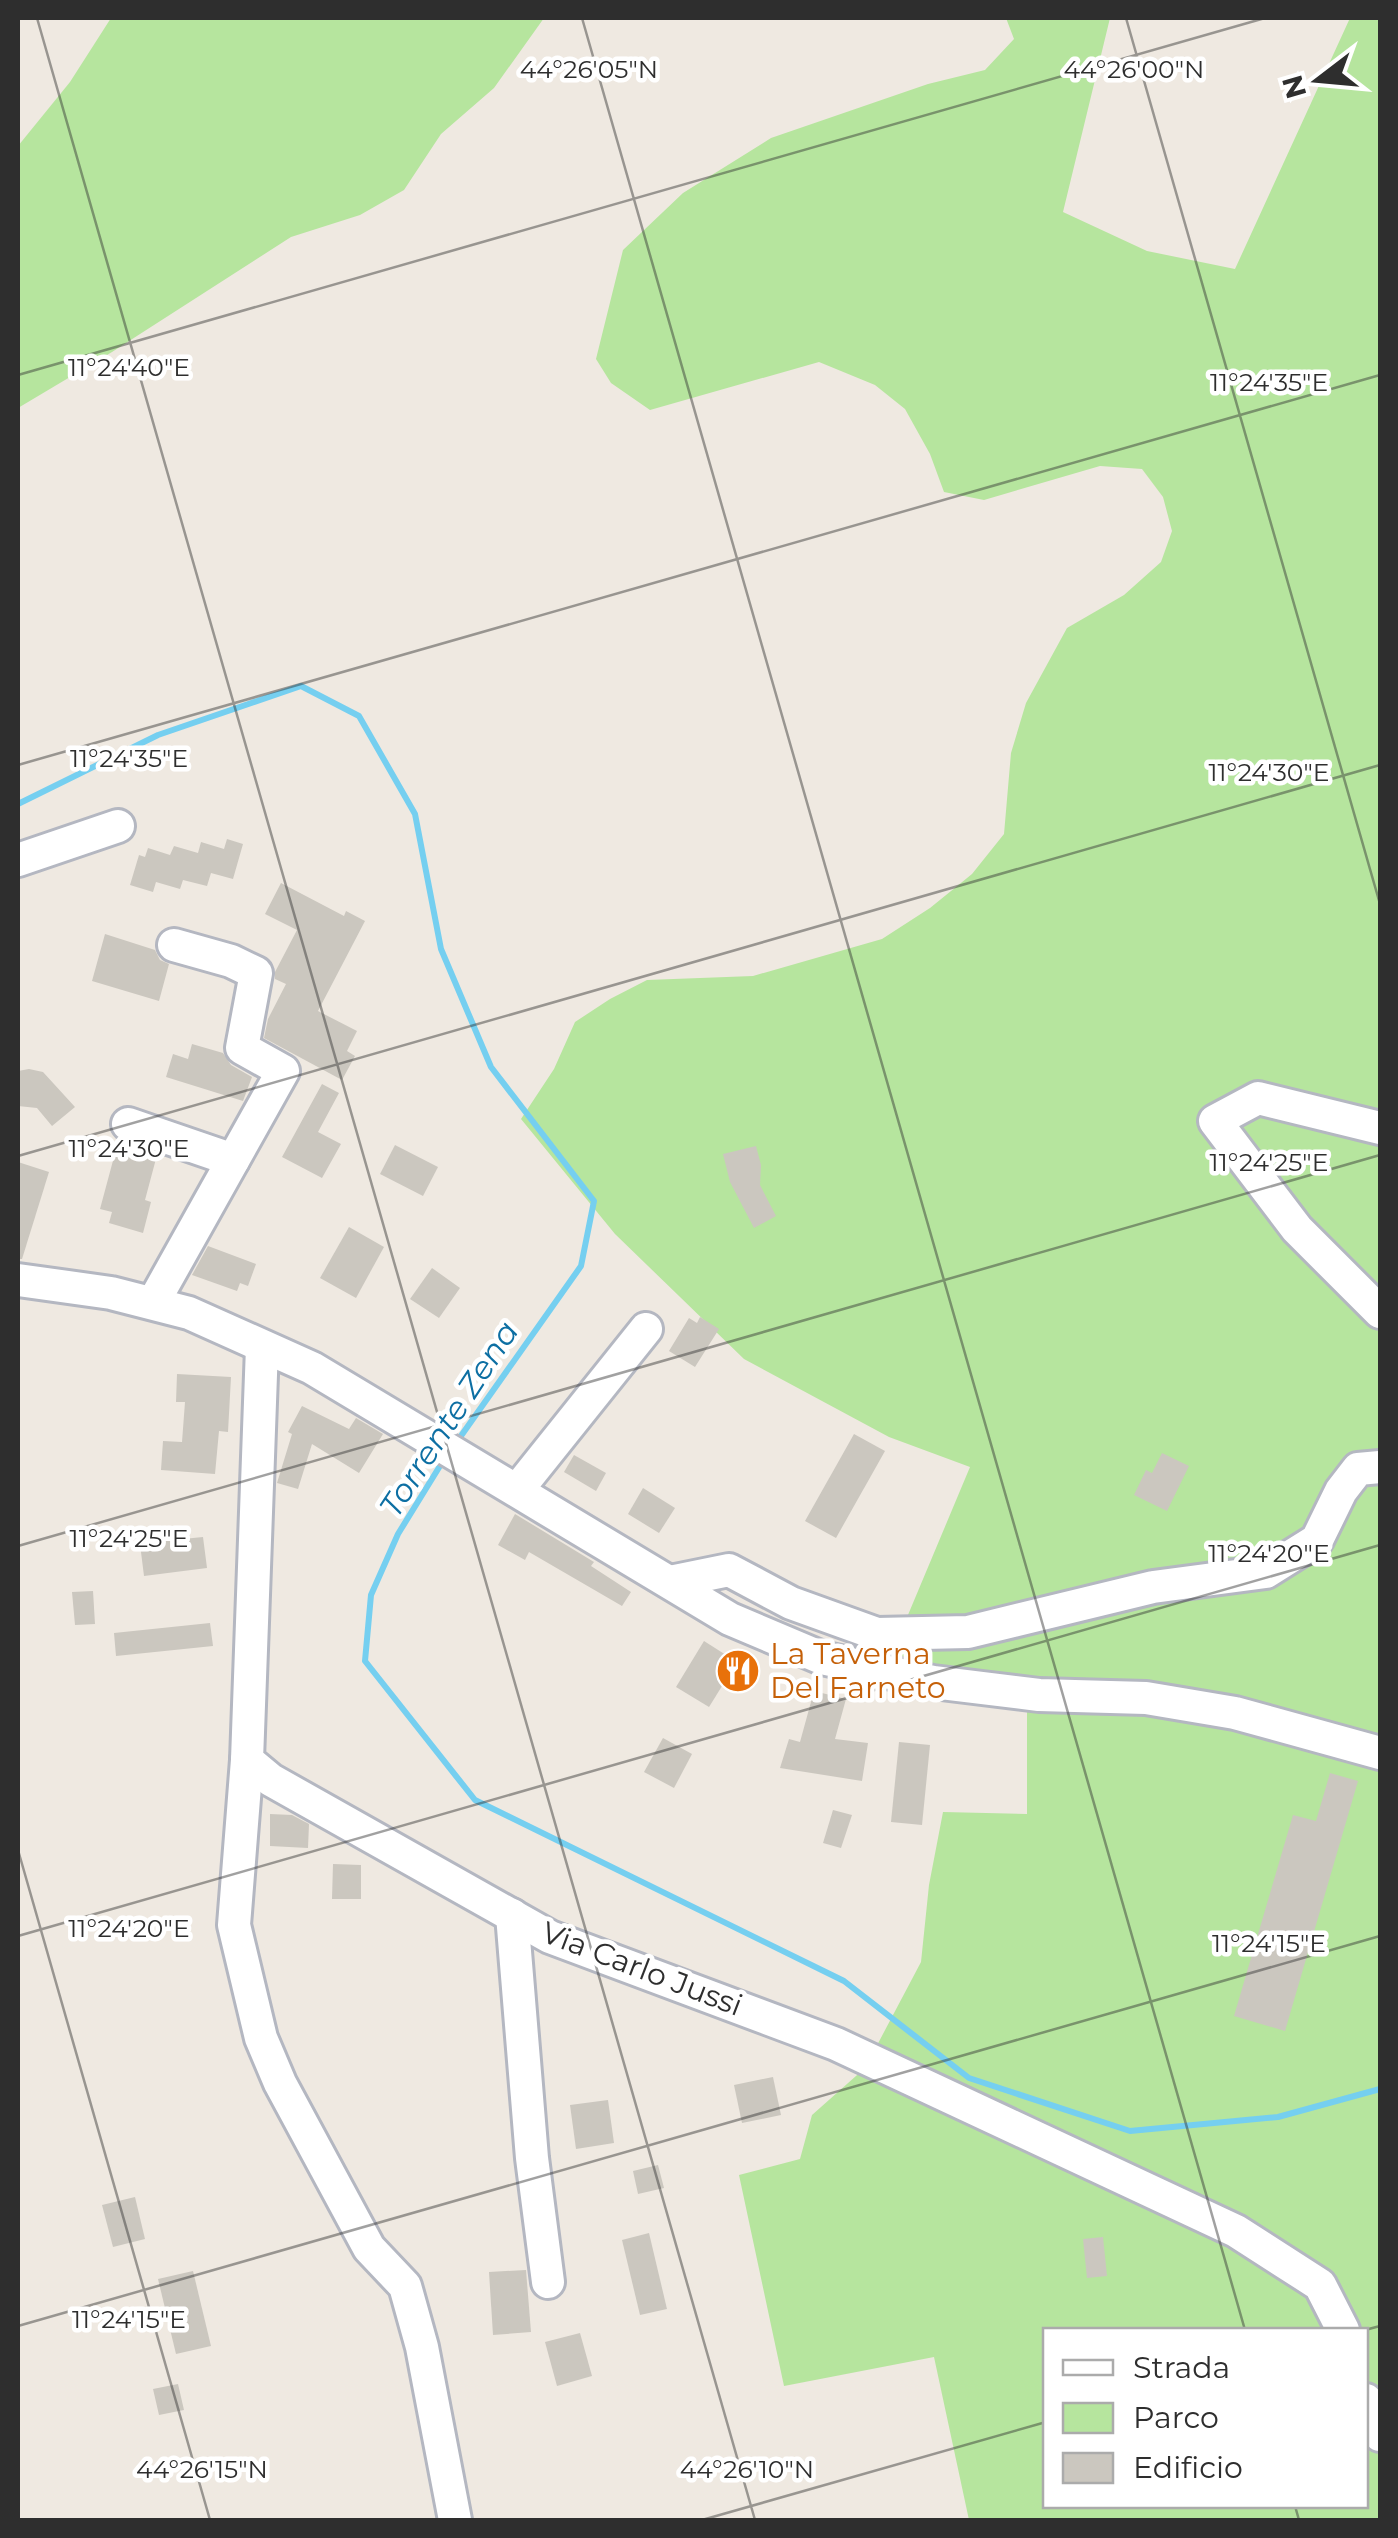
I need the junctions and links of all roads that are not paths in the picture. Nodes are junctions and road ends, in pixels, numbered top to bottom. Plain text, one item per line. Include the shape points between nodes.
1 (118, 826) dead end
2 (18, 860) edge
3 (174, 946) dead end
4 (128, 1124) dead end
5 (1380, 1128) edge
6 (233, 1160) junction
7 (18, 1280) edge
8 (154, 1303) junction
9 (1380, 1312) edge
10 (646, 1329) dead end
11 (262, 1347) junction
12 (1380, 1467) edge
13 (510, 1477) junction
14 (670, 1582) junction
15 (1380, 1753) edge
16 (248, 1760) junction
17 (512, 1915) junction
18 (548, 2282) dead end
19 (1342, 2328) edge
20 (456, 2520) edge

1 - 2 street
3 - 6 street via 256,973 242,1048 284,1072
4 - 6 street
5 - 9 street via 1258,1098 1215,1121 1297,1229
6 - 8 street
7 - 8 street
8 - 11 street
10 - 13 street
11 - 13 street
11 - 16 street
12 - 14 street via 1358,1468 1317,1540 1266,1572 1153,1587 968,1632 877,1634 792,1603 730,1570
13 - 14 street
14 - 15 street via 730,1619 822,1658 950,1684 1146,1698 1235,1713
16 - 17 street, Via Carlo Jussi via 271,1780
16 - 20 street via 234,1926 251,2003 280,2083 368,2248 405,2286
17 - 18 street
17 - 19 street, Via Carlo Jussi via 550,1937 836,2044 1236,2231 1320,2286

